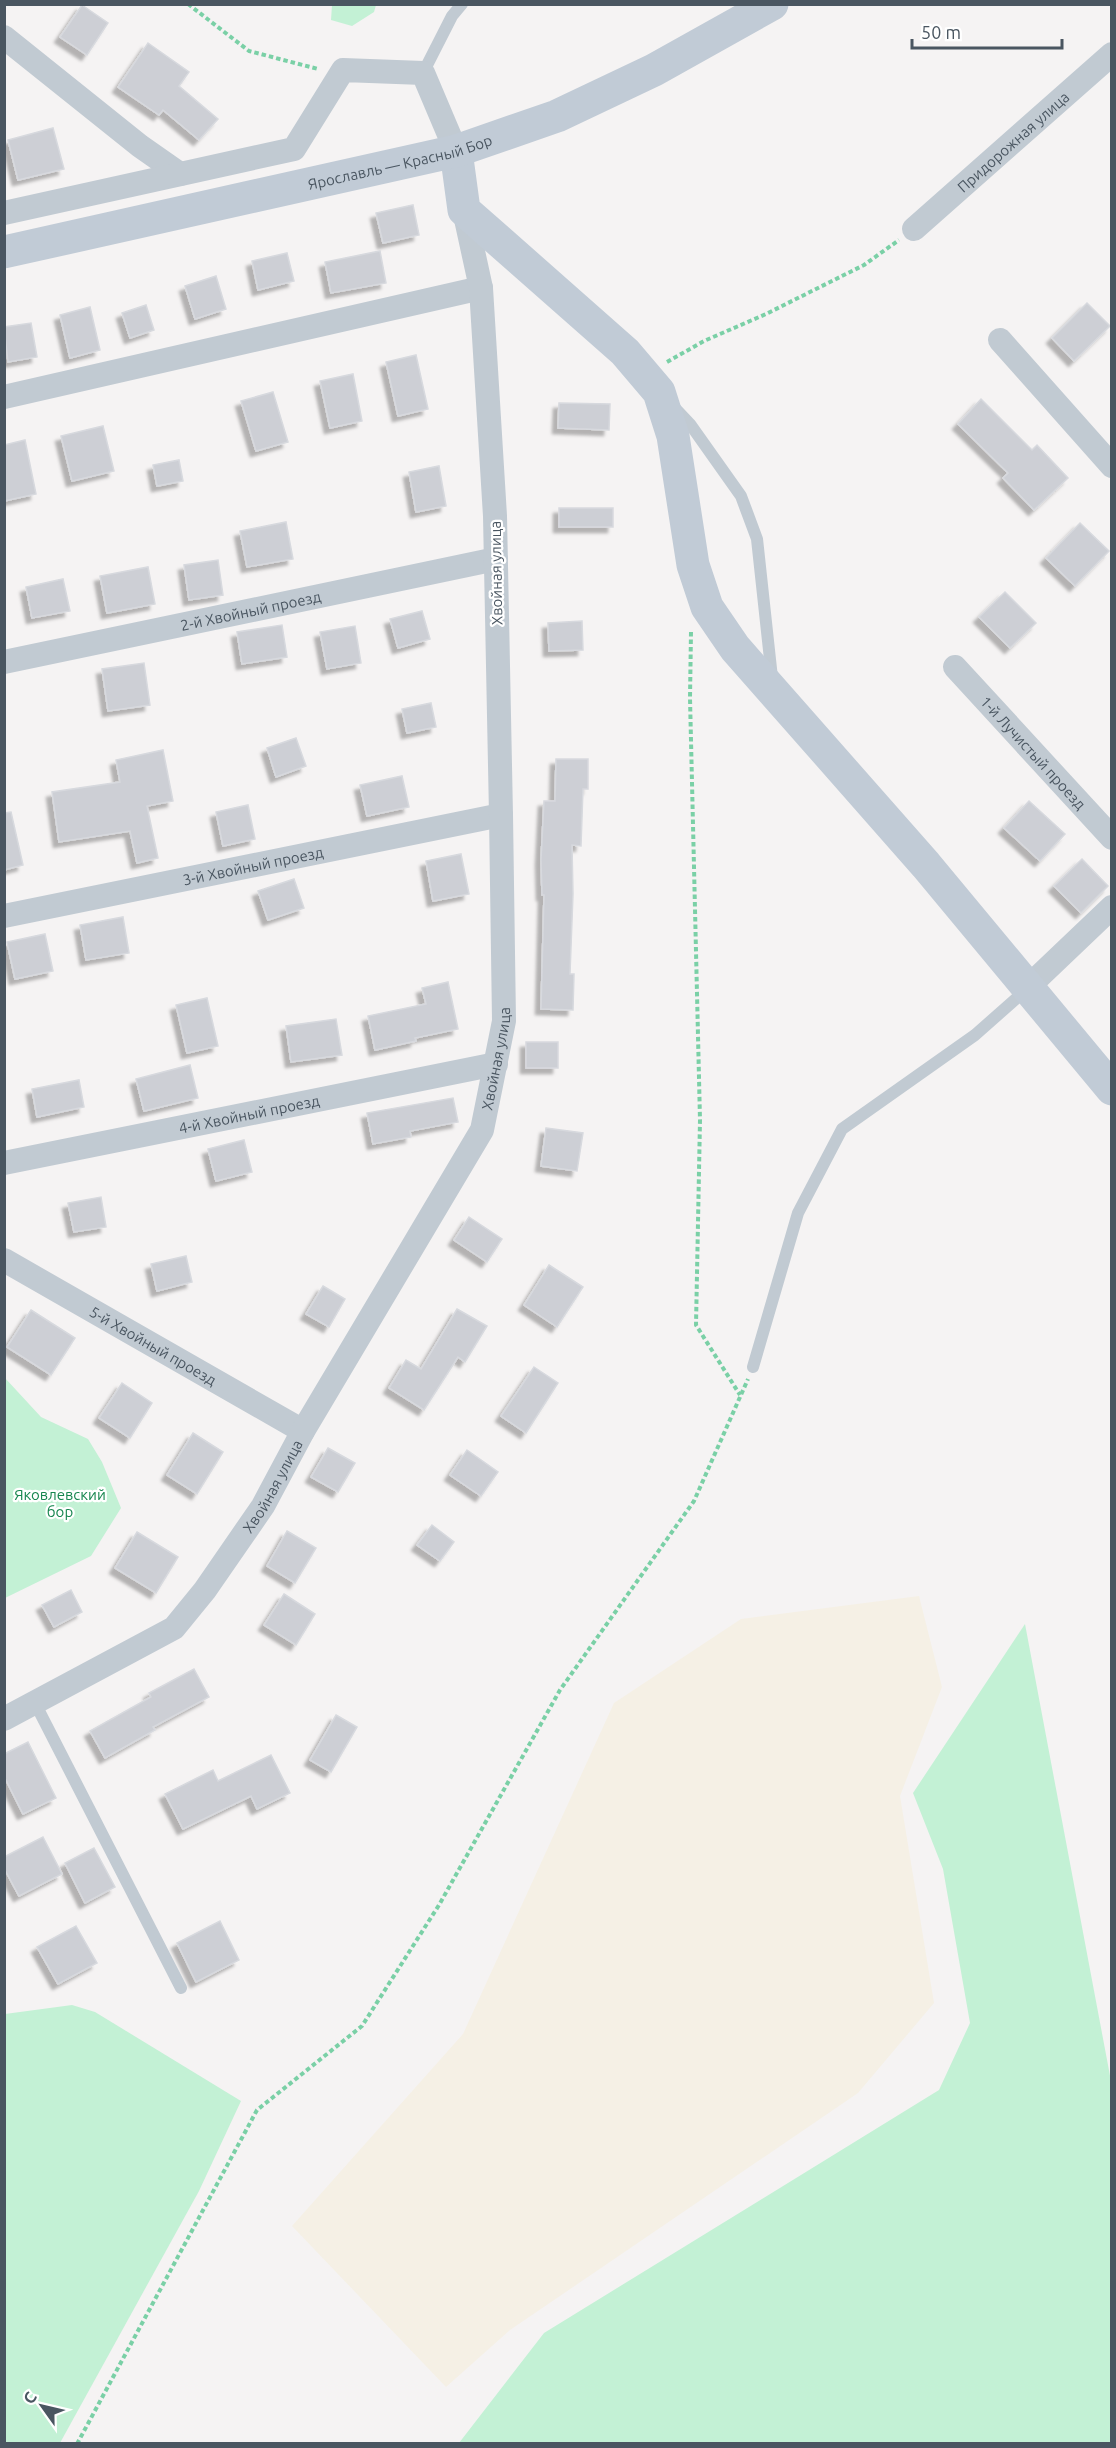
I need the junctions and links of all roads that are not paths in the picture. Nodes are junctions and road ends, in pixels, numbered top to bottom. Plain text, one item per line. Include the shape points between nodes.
1 (462, 4) edge
2 (772, 4) edge
3 (4, 37) edge
4 (1112, 54) edge
5 (423, 73) junction
6 (456, 151) junction
7 (180, 174) junction
8 (464, 210) junction
9 (4, 213) edge
10 (914, 229) road end
11 (4, 252) edge
12 (481, 288) junction
13 (1000, 340) dead end
14 (652, 384) junction
15 (4, 397) edge
16 (1112, 466) edge
17 (495, 559) junction
18 (4, 662) edge
19 (955, 667) dead end
20 (773, 691) junction
21 (501, 815) junction
22 (1112, 838) edge
23 (1112, 907) edge
24 (4, 916) edge
25 (1028, 987) junction
26 (496, 1064) junction
27 (1112, 1089) edge
28 (4, 1162) edge
29 (4, 1260) edge
30 (753, 1367) road end
31 (303, 1431) junction
32 (34, 1702) junction
33 (4, 1719) edge
34 (181, 1988) dead end

1 - 5 lane
2 - 6 street, Ярославль — Красный Бор via 654,70 557,116
3 - 7 street
4 - 10 street, Придорожная улица
5 - 6 street
5 - 7 street via 343,70 294,149
6 - 8 street
6 - 11 street, Ярославль — Красный Бор
7 - 9 street
8 - 12 street, Хвойная улица
8 - 14 street via 625,352
12 - 15 street
12 - 17 street, Хвойная улица
13 - 16 street
14 - 20 street via 673,436 693,565 707,607 735,648
14 - 20 lane via 690,424 741,496 757,539
17 - 18 street, 2-й Хвойный проезд
17 - 21 street, Хвойная улица
19 - 22 street, 1-й Лучистый проезд
20 - 25 street
21 - 24 street, 3-й Хвойный проезд
21 - 26 street, Хвойная улица via 504,1022
23 - 25 street
25 - 27 street
25 - 30 lane via 975,1035 842,1129 798,1213
26 - 28 street, 4-й Хвойный проезд
26 - 31 street, Хвойная улица via 482,1130
29 - 31 street, 5-й Хвойный проезд
31 - 32 street, Хвойная улица via 263,1506 174,1628
32 - 33 street, Хвойная улица
32 - 34 lane

